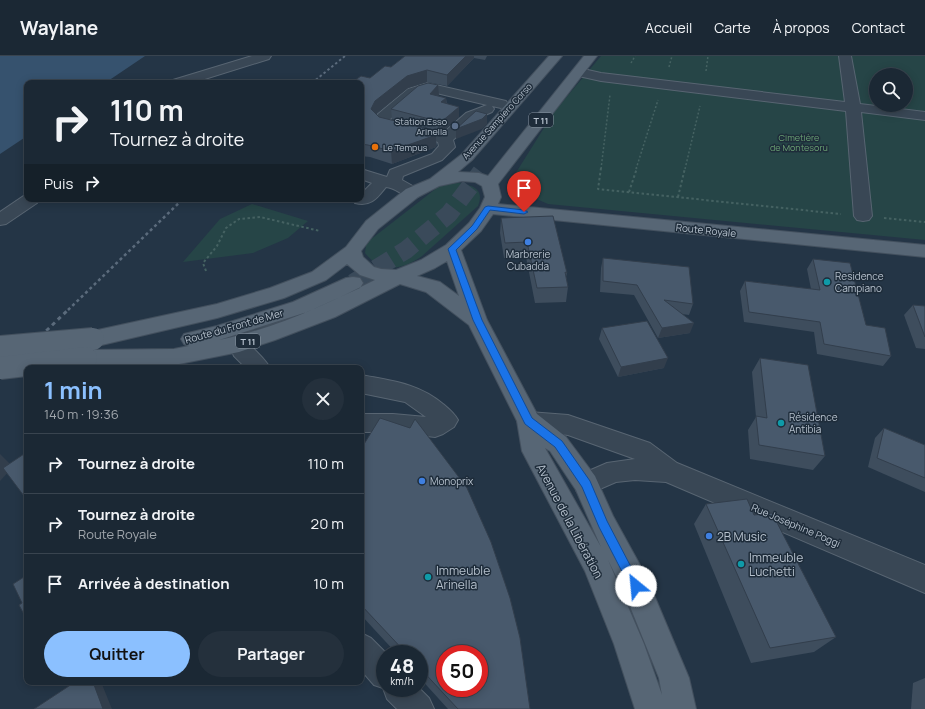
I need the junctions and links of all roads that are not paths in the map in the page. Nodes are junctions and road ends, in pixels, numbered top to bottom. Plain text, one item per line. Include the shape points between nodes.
1 (265, 56) edge
2 (571, 56) edge
3 (580, 56) edge
4 (591, 56) edge
5 (845, 56) edge
6 (558, 57) edge
7 (579, 72) junction
8 (188, 80) edge
9 (517, 99) junction
10 (501, 104) junction
11 (853, 107) junction
12 (925, 116) edge
13 (445, 139) junction
14 (501, 148) dead end
15 (482, 173) junction
16 (364, 175) edge
17 (387, 182) junction
18 (433, 183) junction
19 (412, 193) junction
20 (364, 198) edge
21 (27, 202) edge
22 (488, 208) junction
23 (863, 216) road end
24 (0, 220) edge
25 (452, 249) junction
26 (352, 251) junction
27 (925, 251) edge
28 (398, 277) junction
29 (349, 280) tunnel mouth
30 (478, 320) junction
31 (239, 344) junction
32 (0, 347) edge
33 (89, 348) junction
34 (256, 365) edge
35 (0, 368) edge
36 (364, 385) edge
37 (529, 421) junction
38 (364, 423) edge
39 (610, 440) junction
40 (668, 471) junction
41 (614, 472) junction
42 (586, 484) junction
43 (925, 579) edge
44 (364, 651) edge
45 (376, 664) edge
46 (407, 697) edge
47 (418, 709) edge
48 (651, 709) edge
49 (680, 709) edge

1 - 8 street
2 - 15 main road, T 11
3 - 14 main road, T 11
4 - 7 main road, T 11
5 - 11 street
6 - 9 main road, Avenue Sampiero Corso
7 - 11 street via 601,77
7 - 15 main road, T 11
9 - 10 street
9 - 18 main road, Avenue Sampiero Corso via 467,157
10 - 13 street via 471,116
10 - 13 street via 427,88 413,92 381,120 386,125
11 - 12 street
11 - 23 street
13 - 17 street via 447,147 437,156 396,174
15 - 18 main road via 479,178 462,176
15 - 22 main road via 493,197
16 - 17 street
17 - 19 street
17 - 20 street
18 - 19 main road, Route du Front de Mer
19 - 26 main road, Route du Front de Mer via 372,225
21 - 24 street
22 - 25 main road, Route du Front de Mer via 475,227
22 - 27 main road, Route Royale
25 - 28 main road, Route du Front de Mer via 428,264
25 - 30 main road, Avenue de la Libération
26 - 28 main road, Avenue de la Libération via 354,260 367,271 379,276
26 - 33 main road, Route du Front de Mer / T 11 via 319,276 277,293 217,311 163,322
28 - 30 main road, Avenue de la Libération via 433,287
28 - 31 main road, Route du Front de Mer / T 11 via 328,312
29 - 33 main road, Route du Front de Mer / T 11 via 300,307 218,332 153,347
30 - 37 main road, Avenue de la Libération
31 - 33 main road, Route du Front de Mer / T 11 via 174,356
31 - 34 street via 241,350
32 - 33 main road, Route du Front de Mer / T 11, bridge
33 - 35 main road, Route du Front de Mer / T 11, bridge
36 - 38 street via 411,394 446,420 435,427
37 - 39 street, Rue Joséphine Poggi via 568,425
37 - 42 main road, Avenue de la Libération via 558,444
37 - 48 main road, Avenue de la Libération via 534,451 596,564 629,644
39 - 40 street, Rue Joséphine Poggi via 642,450
39 - 41 street
40 - 41 street, Rue Joséphine Poggi via 628,469
40 - 43 street, Rue Joséphine Poggi
41 - 42 street, Rue Joséphine Poggi
42 - 49 main road, Avenue de la Libération via 603,524 636,586 674,678
44 - 45 street
46 - 47 street

